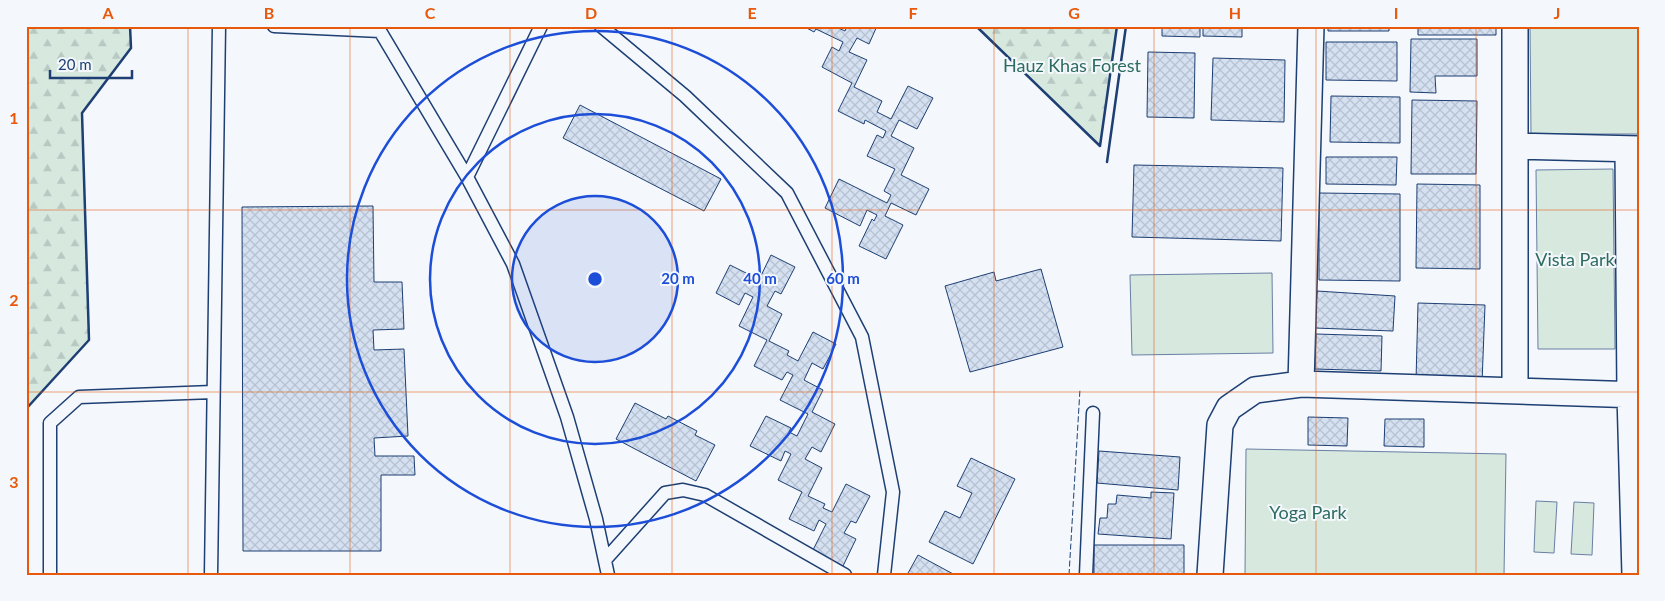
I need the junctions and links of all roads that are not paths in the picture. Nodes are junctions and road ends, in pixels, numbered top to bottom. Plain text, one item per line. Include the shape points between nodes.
1 (219, 26) edge
2 (274, 26) edge
3 (541, 26) edge
4 (601, 26) edge
5 (1310, 26) edge
6 (1515, 26) edge
7 (381, 28) edge
8 (1516, 146) junction
9 (1633, 149) edge
10 (467, 177) junction
11 (1301, 384) junction
12 (1515, 391) junction
13 (213, 392) junction
14 (1634, 395) edge
15 (1092, 413) dead end
16 (1636, 530) edge
17 (604, 560) junction
18 (50, 575) edge
19 (212, 575) edge
20 (608, 575) edge
21 (845, 575) edge
22 (884, 575) edge
23 (1086, 575) edge
24 (1210, 575) edge
25 (1635, 575) edge

1 - 13 lane
2 - 7 lane
3 - 10 lane
4 - 22 lane via 685,96 786,193 858,329 893,492
5 - 11 street
6 - 8 street
7 - 10 lane
8 - 9 street
8 - 12 street
9 - 14 street
10 - 17 lane via 513,264 542,344 567,417 596,519
11 - 12 street
11 - 24 street via 1255,390 1229,408 1220,425
12 - 14 street
13 - 18 lane via 79,397 50,423
13 - 19 lane
14 - 16 street
15 - 23 lane
16 - 25 street
17 - 20 lane
17 - 21 lane via 665,493 683,490 705,495

